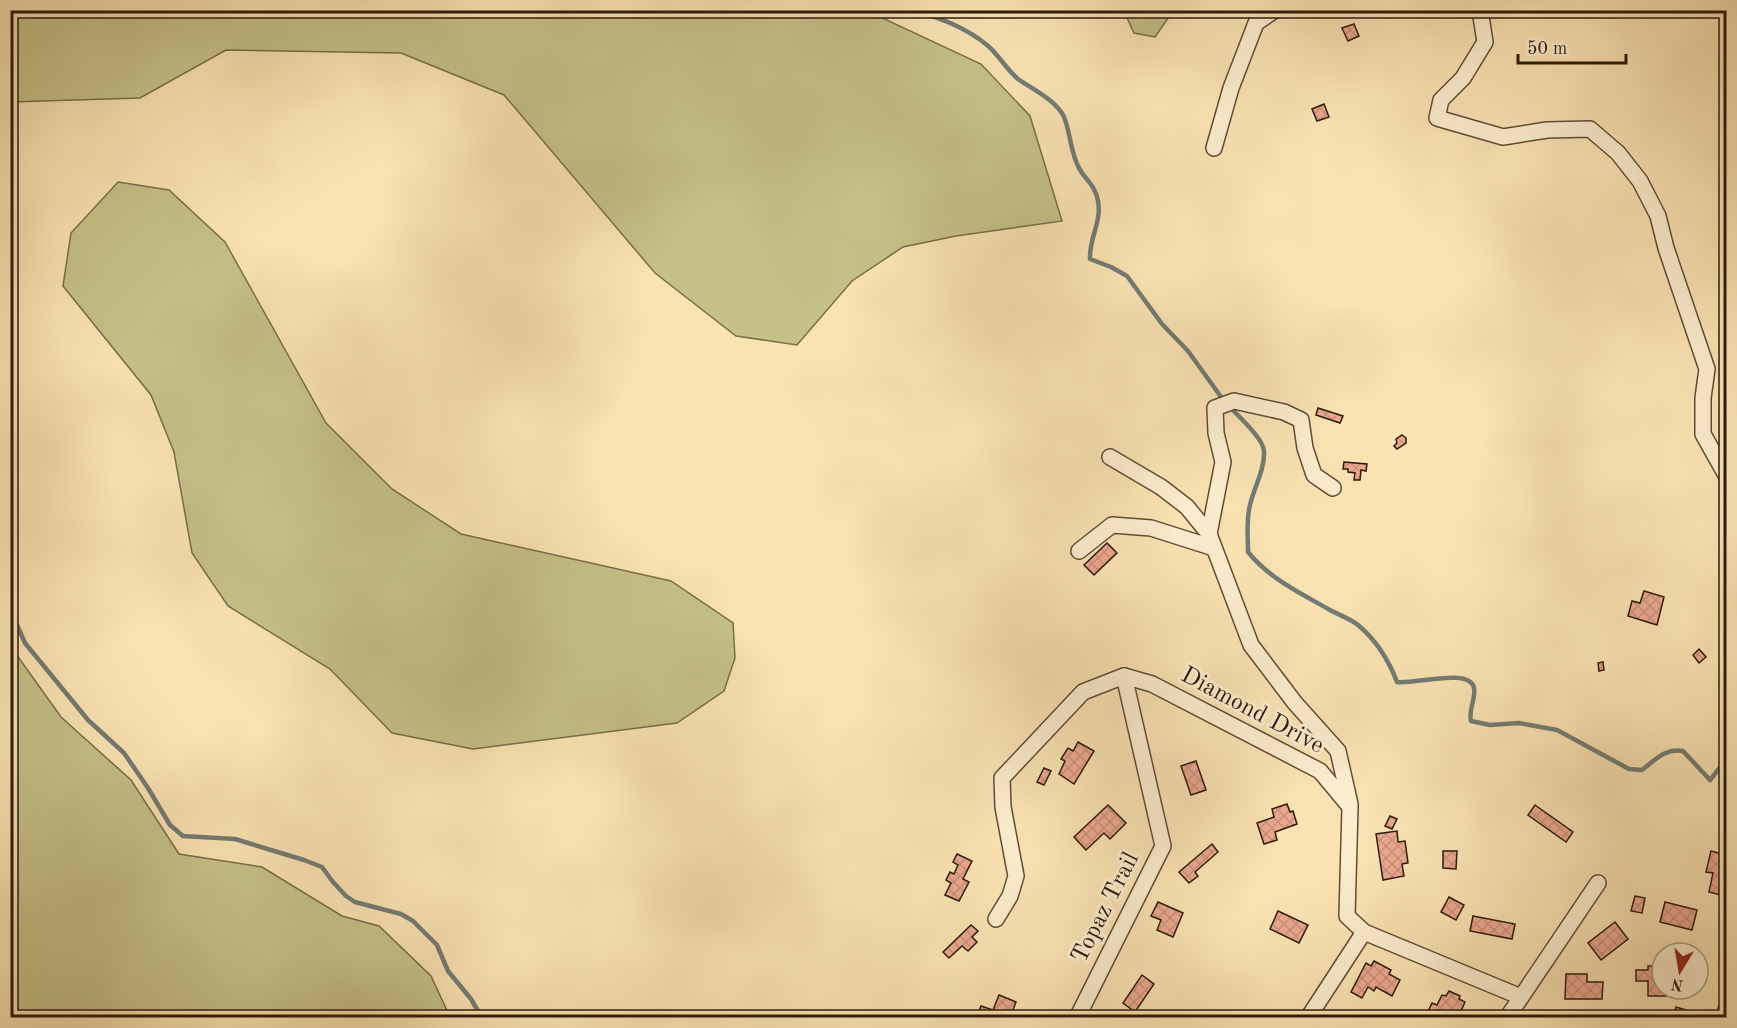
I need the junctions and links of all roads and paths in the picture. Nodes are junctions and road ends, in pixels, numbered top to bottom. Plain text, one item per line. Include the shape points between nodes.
1 (1275, 10) edge
2 (1480, 10) edge
3 (1214, 148) dead end
4 (1110, 457) dead end
5 (1726, 475) edge
6 (1333, 488) dead end
7 (1211, 541) junction
8 (1079, 551) dead end
9 (1124, 676) junction
10 (1350, 807) junction
11 (1598, 884) dead end
12 (996, 919) dead end
13 (1364, 932) junction
14 (1521, 997) junction
15 (1726, 1010) edge
16 (1077, 1017) edge
17 (1308, 1017) edge
18 (1507, 1017) edge
19 (1725, 1017) edge

1 - 3 street via 1256,23
2 - 5 street via 1485,42 1463,78 1441,100 1437,118 1503,136 1590,129 1618,153 1640,181 1658,216 1707,369 1703,434
4 - 7 street via 1187,507
6 - 7 street via 1314,475 1301,420 1284,412 1234,401 1215,408 1223,462
7 - 8 street via 1151,528 1112,525
7 - 10 street via 1251,645 1338,751
9 - 10 street, Diamond Drive via 1152,684 1320,771
9 - 12 street via 1083,692 1002,778 1003,807 1016,876
9 - 16 street, Topaz Trail via 1163,846
10 - 13 street via 1347,916
11 - 14 street
13 - 14 street
13 - 17 street
14 - 18 street
15 - 19 street

